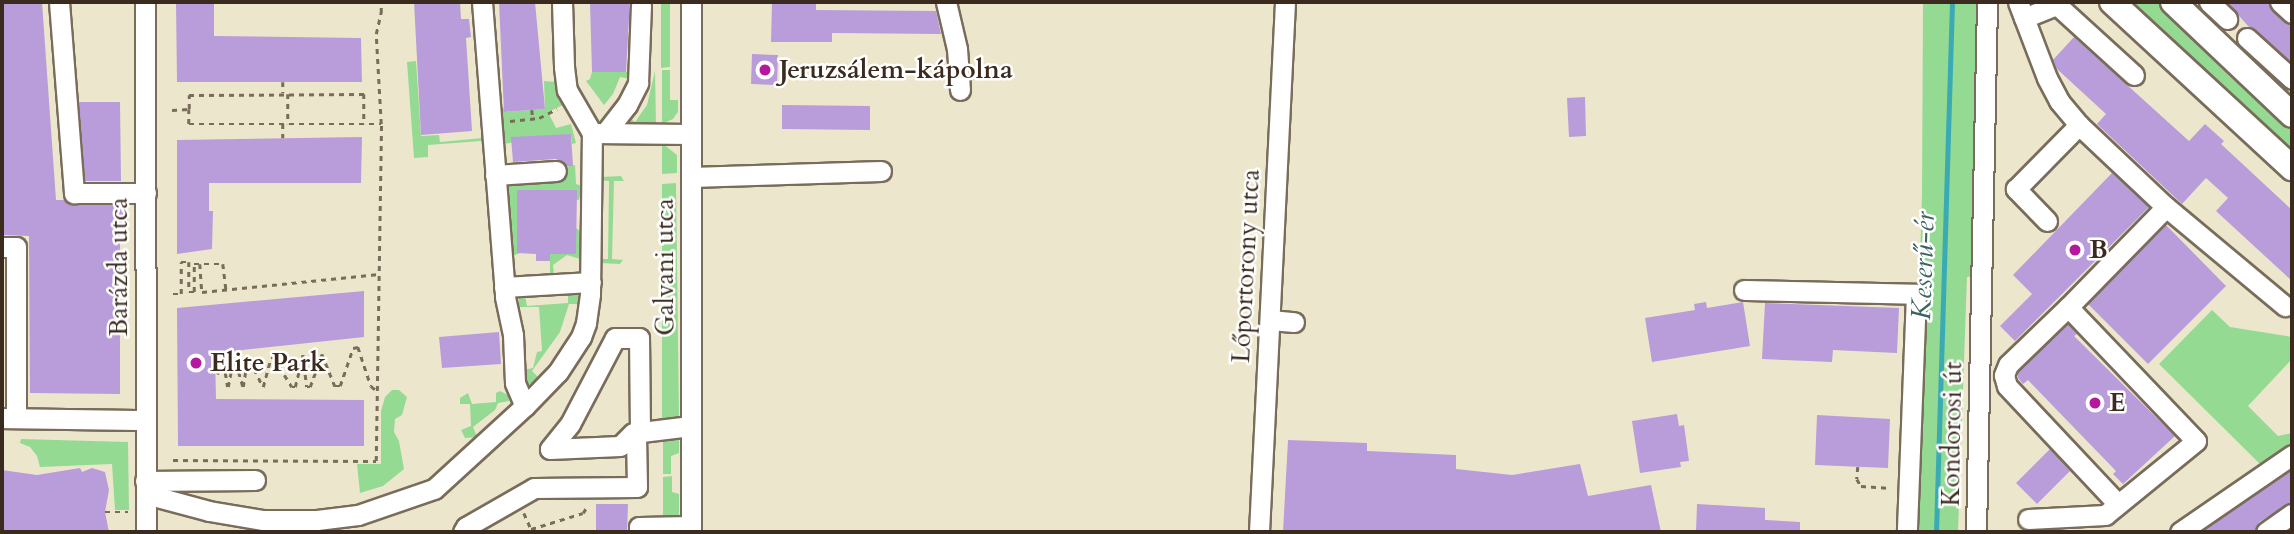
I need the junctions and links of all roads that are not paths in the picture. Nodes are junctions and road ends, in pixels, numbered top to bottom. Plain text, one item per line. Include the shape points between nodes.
1 (58, 2) edge
2 (145, 2) edge
3 (482, 2) edge
4 (562, 2) edge
5 (691, 2) edge
6 (946, 2) edge
7 (1285, 2) edge
8 (1987, 2) edge
9 (2112, 2) edge
10 (2173, 2) edge
11 (2280, 2) edge
12 (2212, 3) edge
13 (641, 5) dead end
14 (2021, 10) edge
15 (2292, 13) edge
16 (2227, 19) dead end
17 (2247, 38) dead end
18 (2134, 75) dead end
19 (2292, 79) edge
20 (960, 90) dead end
21 (2292, 115) edge
22 (2079, 125) junction
23 (598, 133) junction
24 (691, 134) junction
25 (2292, 168) edge
26 (881, 170) dead end
27 (556, 171) dead end
28 (495, 175) junction
29 (691, 177) junction
30 (146, 193) junction
31 (2166, 207) junction
32 (2047, 221) dead end
33 (2, 247) edge
34 (591, 282) junction
35 (504, 287) junction
36 (1744, 290) dead end
37 (2285, 306) dead end
38 (2068, 307) junction
39 (1270, 320) junction
40 (1294, 322) dead end
41 (525, 406) junction
42 (9, 418) edge
43 (145, 420) junction
44 (691, 426) junction
45 (638, 432) junction
46 (2292, 455) edge
47 (255, 480) dead end
48 (146, 487) junction
49 (2112, 509) junction
50 (2292, 514) edge
51 (2028, 519) dead end
52 (2292, 528) edge
53 (691, 529) edge
54 (146, 532) edge
55 (463, 532) edge
56 (639, 532) edge
57 (1259, 532) edge
58 (1907, 532) edge
59 (1976, 532) edge
60 (2087, 532) edge
61 (2180, 532) edge
62 (2266, 532) edge
63 (2287, 532) edge

1 - 30 street via 74,193
2 - 30 street, Barázda utca
3 - 28 street
4 - 23 street via 564,67 573,102
5 - 24 street, Galvani utca
6 - 20 street
7 - 39 street, Lőportorony utca
8 - 59 street, Kondorosi út
9 - 25 main road
10 - 21 main road
11 - 15 street
12 - 16 street
13 - 23 street via 638,83 627,105
14 - 18 street via 2057,5
14 - 22 street via 2047,78
17 - 19 street
22 - 31 street
22 - 32 street via 2016,190
23 - 24 street
23 - 34 street
24 - 29 street, Galvani utca
26 - 29 street
27 - 28 street
28 - 35 street
29 - 44 street, Galvani utca
30 - 43 street, Barázda utca
31 - 37 street
31 - 38 street
33 - 42 street via 16,247
34 - 35 street
34 - 41 street via 581,337 558,372
35 - 41 street via 516,383
36 - 58 street via 1916,294
38 - 49 street via 2008,365 2004,375 2007,386
38 - 49 street via 2196,440
39 - 40 street
39 - 57 street, Lőportorony utca
41 - 48 street via 434,489 358,515 263,520 209,511
42 - 43 street
43 - 48 street, Barázda utca
44 - 45 street
44 - 53 street, Galvani utca
45 - 45 street via 620,446 550,449 570,424 615,338 639,338
45 - 55 street via 638,487 534,488
46 - 61 street
47 - 48 street
48 - 54 street, Barázda utca
49 - 51 street
49 - 60 street
50 - 62 street
52 - 63 street
53 - 56 street via 639,527

